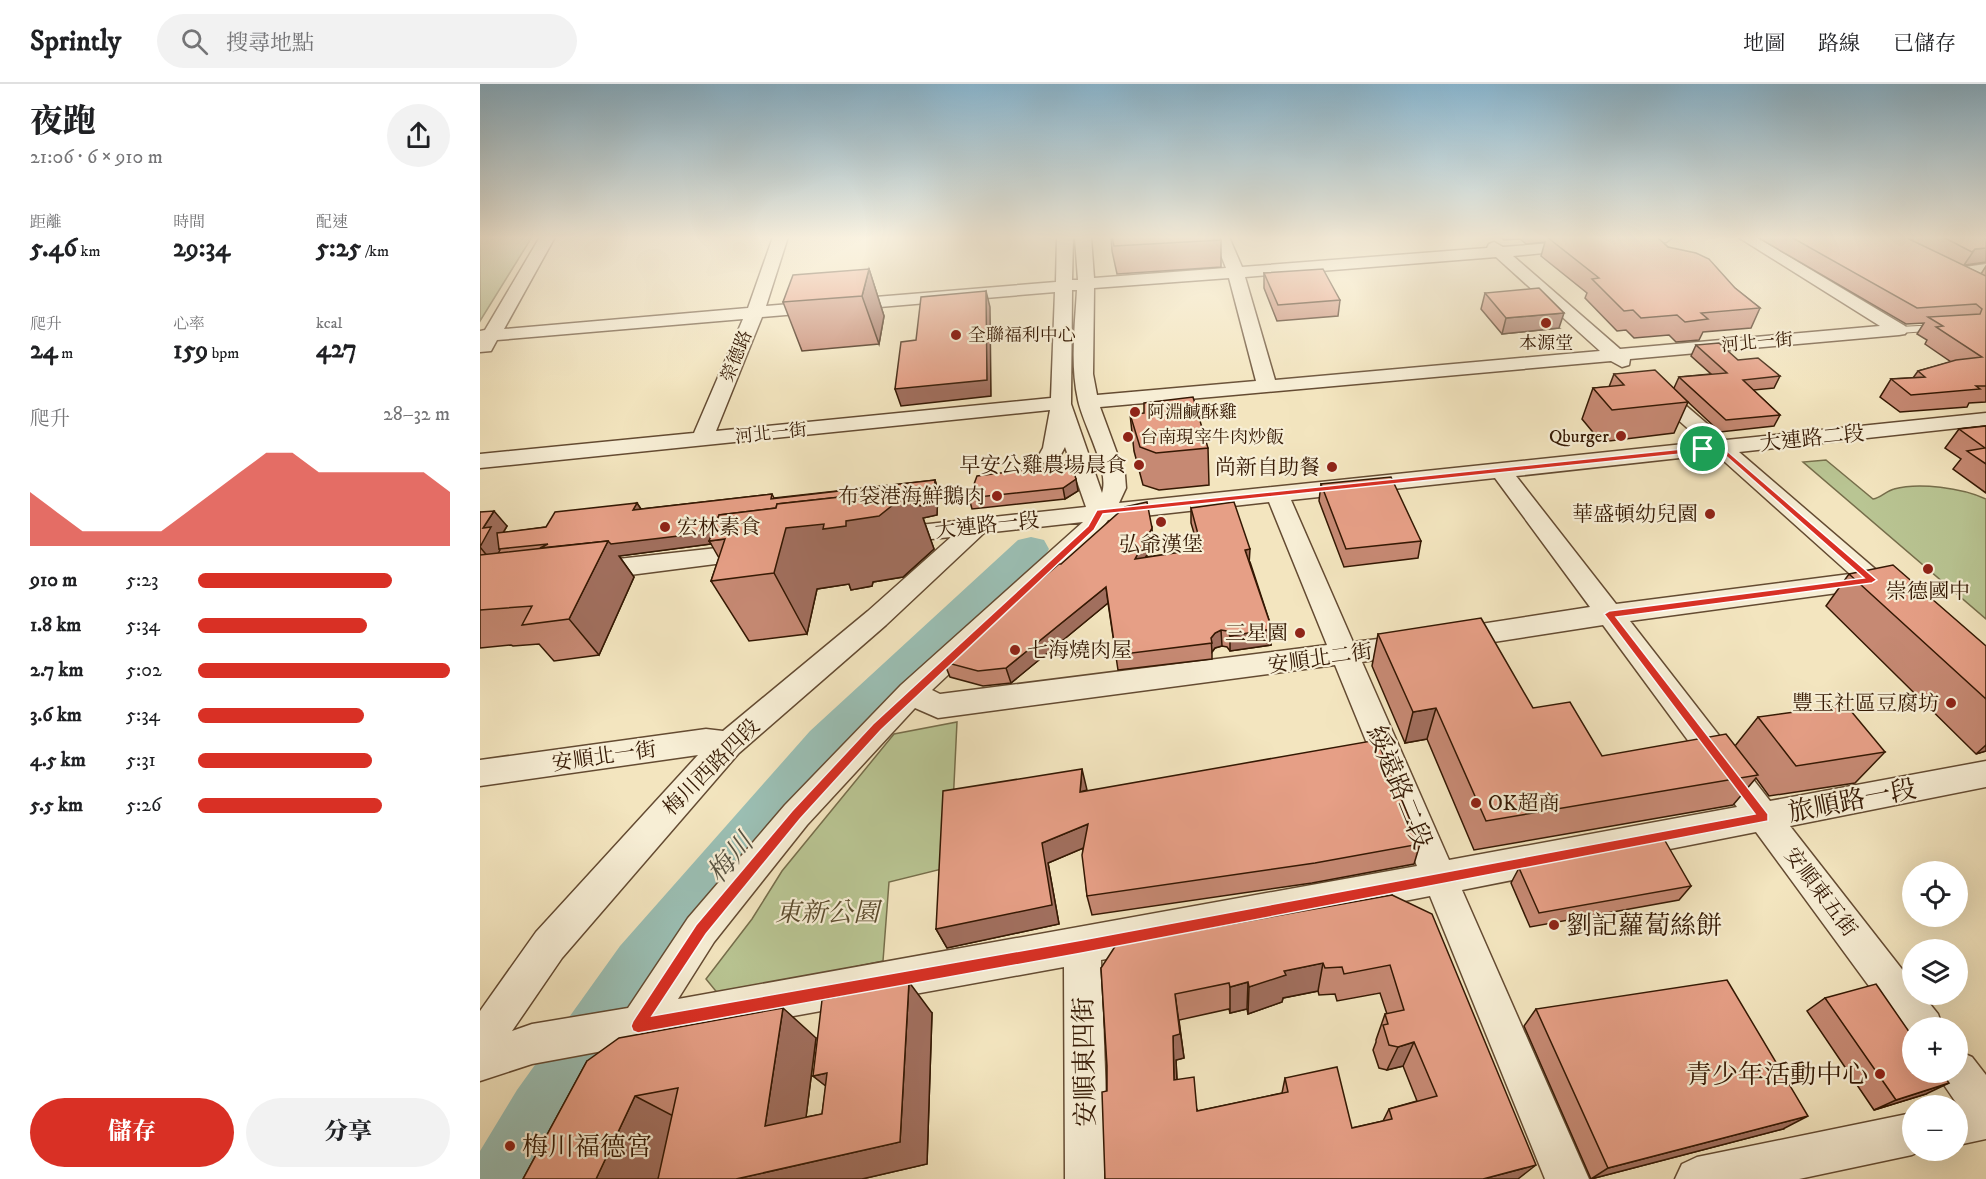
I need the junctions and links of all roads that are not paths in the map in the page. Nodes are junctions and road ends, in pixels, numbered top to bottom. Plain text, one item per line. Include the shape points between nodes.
1 (516, 288) edge
2 (763, 288) edge
3 (1040, 288) edge
4 (1065, 288) edge
5 (1086, 288) edge
6 (1240, 288) edge
7 (1541, 288) edge
8 (1830, 288) edge
9 (754, 312) junction
10 (1954, 327) edge
11 (1899, 330) junction
12 (486, 336) edge
13 (480, 353) edge
14 (1614, 354) junction
15 (1267, 386) junction
16 (1088, 402) junction
17 (1061, 403) junction
18 (1986, 419) edge
19 (702, 440) junction
20 (1720, 447) junction
21 (1048, 457) dead end
22 (480, 461) edge
23 (1500, 470) junction
24 (1277, 494) junction
25 (1100, 512) junction
26 (978, 525) junction
27 (868, 538) edge
28 (775, 549) edge
29 (565, 574) edge
30 (1872, 580) junction
31 (1899, 603) edge
32 (1609, 614) junction
33 (1347, 655) junction
34 (911, 693) junction
35 (728, 744) junction
36 (480, 773) edge
37 (1986, 774) edge
38 (1764, 817) junction
39 (1438, 878) junction
40 (1082, 946) junction
41 (1916, 1017) edge
42 (621, 1038) junction
43 (480, 1044) edge
44 (480, 1061) edge
45 (1967, 1083) edge
46 (1986, 1109) edge
47 (1986, 1118) edge
48 (1968, 1122) edge
49 (1902, 1136) edge
50 (1087, 1179) edge
51 (1567, 1179) edge
52 (1697, 1179) edge

1 - 12 street
2 - 9 street, 榮德路
3 - 9 street
4 - 17 street
5 - 16 street via 1083,374
6 - 15 street
7 - 14 street
8 - 11 street
9 - 12 street
9 - 19 street, 榮德路
10 - 11 lane
11 - 14 street, 河北一街
12 - 13 street
14 - 15 street, 河北一街
14 - 20 street
15 - 16 street, 河北一街
16 - 25 street via 1114,475 1113,495
17 - 19 street, 河北一街
17 - 21 street via 1054,448
17 - 25 street
18 - 20 street, 大連路二段
19 - 22 street, 河北一街
20 - 23 street, 大連路二段
20 - 30 street
23 - 24 street, 大連路二段
23 - 32 street, 安順東五街
24 - 25 street, 大連路二段
24 - 33 street, 綏遠路二段
25 - 26 street, 大連路一段
25 - 34 street via 1091,528
26 - 27 street, 大連路一段
26 - 35 street, 梅川西路四段 via 877,618
28 - 29 street
30 - 31 street
30 - 32 street, 安順北二街
32 - 33 street, 安順北二街
32 - 38 street, 安順東五街
33 - 34 street, 安順北二街 via 1224,661 938,705
33 - 39 street, 綏遠路二段 via 1378,748
34 - 42 street via 796,815 701,930
35 - 36 street, 安順北一街 via 706,741
35 - 43 street, 梅川西路四段 via 549,945
37 - 38 street, 旅順路一段
38 - 39 street, 旅順路一段
38 - 41 street, 安順東五街
39 - 40 street, 旅順路一段
39 - 51 street, 綏遠路二段
40 - 42 street, 旅順路一段
40 - 50 street, 安順東四街
42 - 44 street, 旅順路一段 via 532,1044
45 - 46 street
47 - 48 street
49 - 52 street

